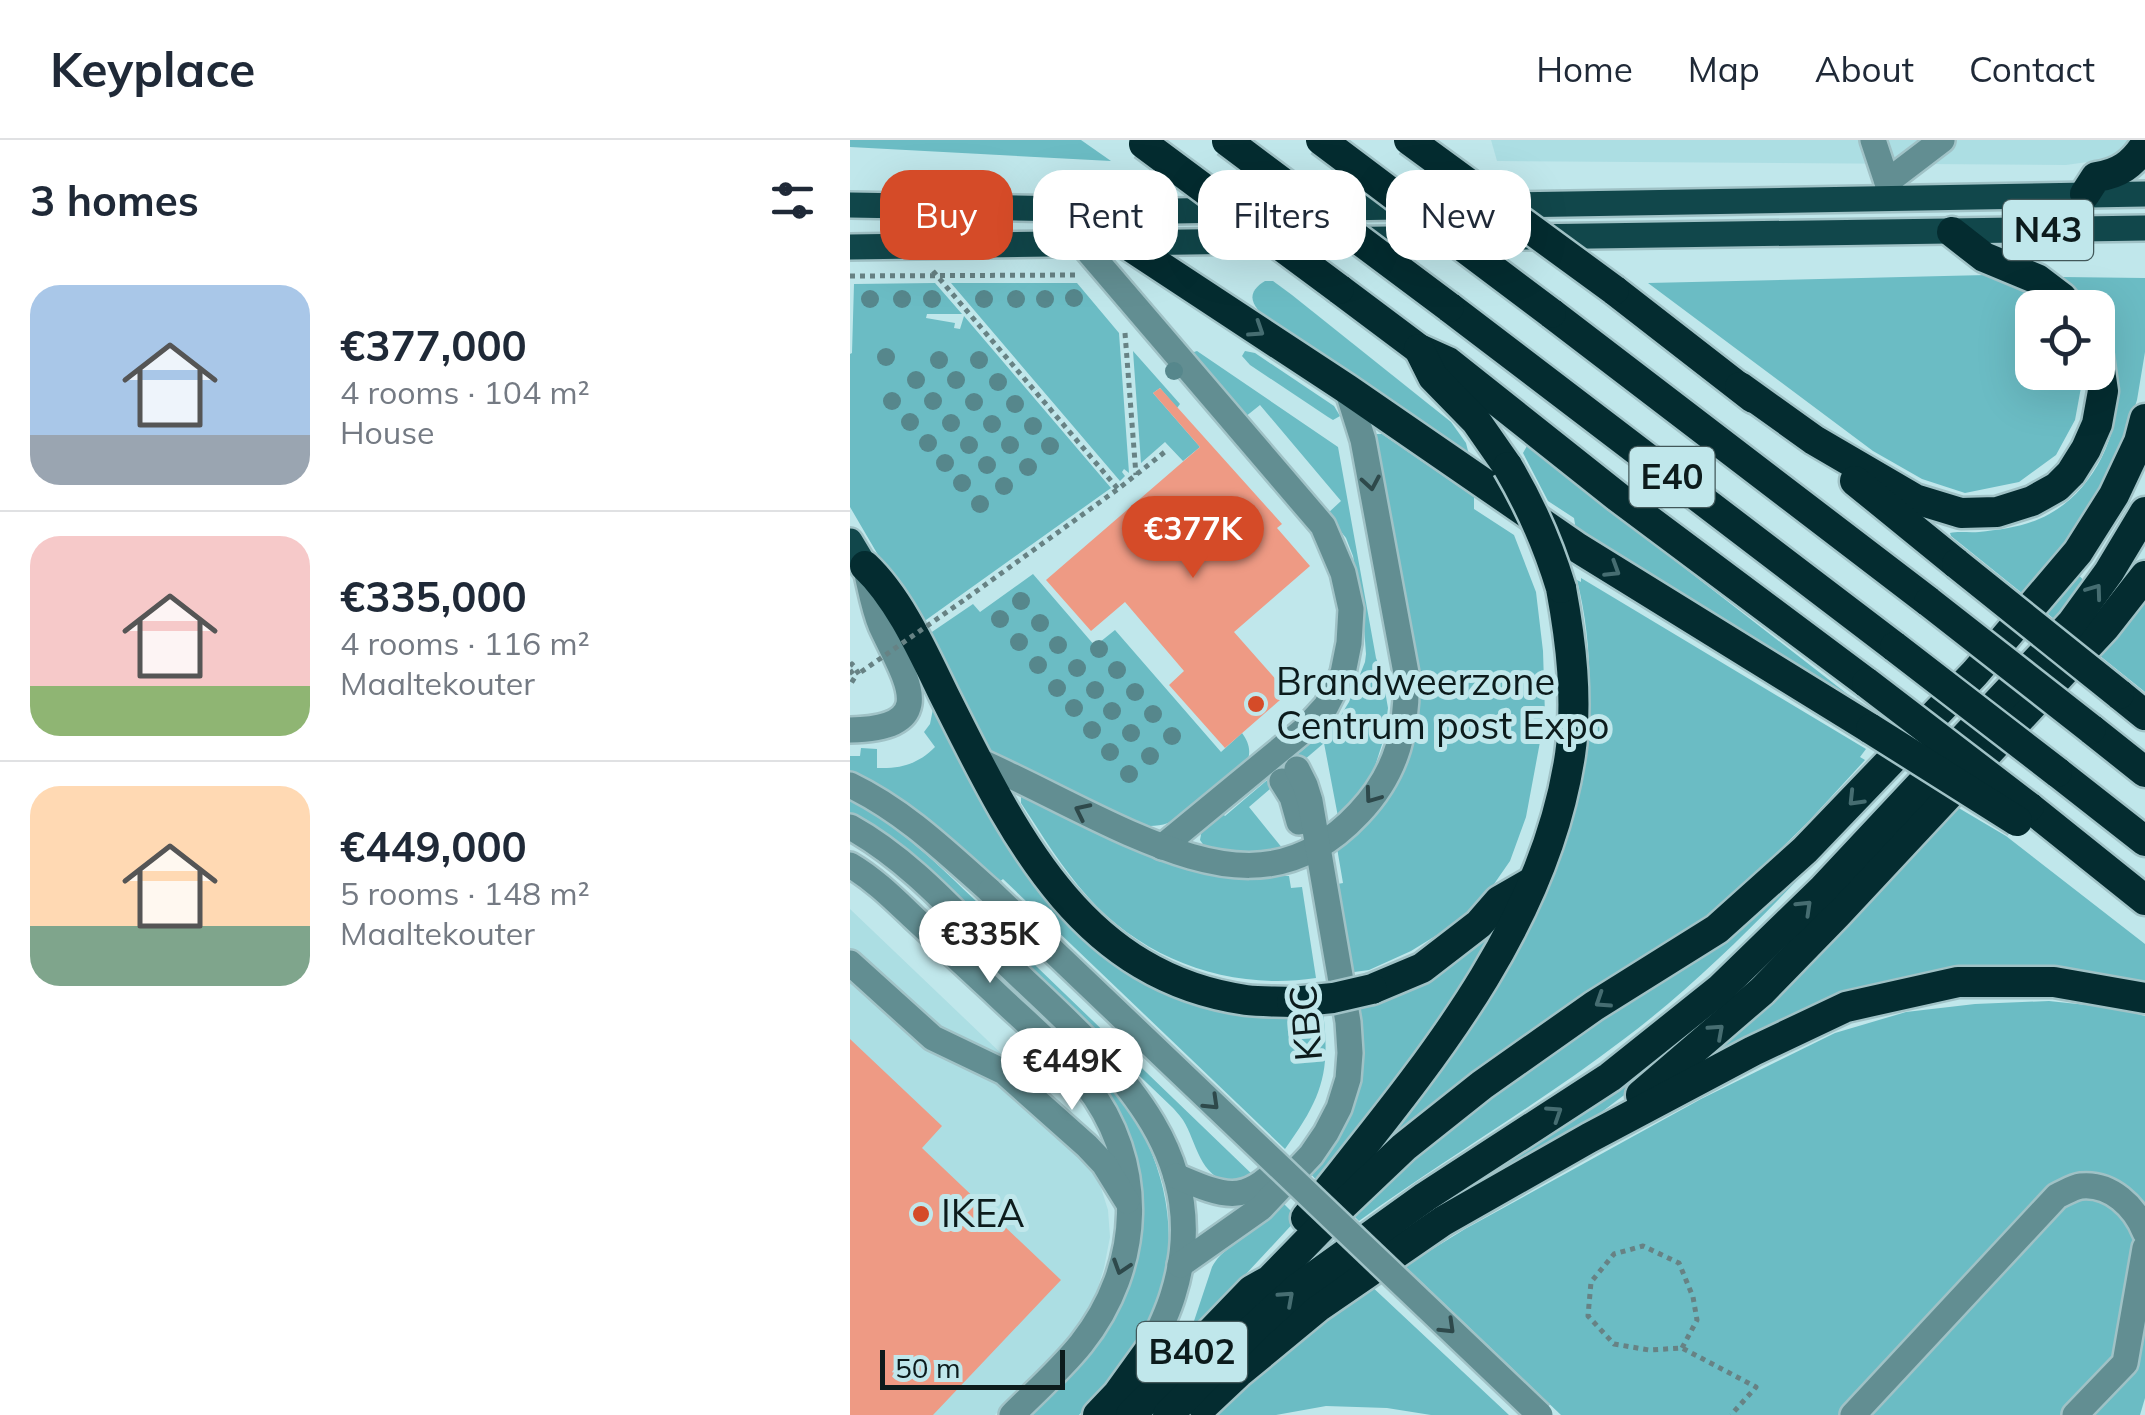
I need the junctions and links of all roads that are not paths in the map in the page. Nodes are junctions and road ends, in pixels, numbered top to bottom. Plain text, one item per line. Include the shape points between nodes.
1 (1227, 140) edge
2 (1321, 140) edge
3 (1409, 140) edge
4 (1873, 140) edge
5 (1942, 140) edge
6 (1141, 142) edge
7 (2145, 144) edge
8 (1890, 191) junction
9 (2085, 194) junction
10 (2145, 194) edge
11 (850, 205) edge
12 (2145, 228) edge
13 (1952, 232) junction
14 (1178, 242) edge
15 (1033, 245) edge
16 (850, 247) edge
17 (1095, 260) edge
18 (1151, 260) edge
19 (2051, 290) edge
20 (1419, 350) junction
21 (1740, 387) junction
22 (1346, 389) junction
23 (2103, 390) edge
24 (2145, 420) edge
25 (2145, 512) edge
26 (855, 564) edge
27 (2145, 576) edge
28 (2145, 714) edge
29 (850, 730) edge
30 (977, 760) junction
31 (2145, 772) edge
32 (1290, 775) dead end
33 (850, 785) edge
34 (2023, 814) junction
35 (850, 828) edge
36 (2145, 841) edge
37 (1162, 847) junction
38 (1311, 852) junction
39 (850, 865) edge
40 (1532, 882) junction
41 (2141, 897) edge
42 (850, 963) edge
43 (2145, 998) edge
44 (1589, 1138) junction
45 (1176, 1176) junction
46 (1131, 1206) junction
47 (2145, 1232) edge
48 (2145, 1248) edge
49 (1180, 1265) junction
50 (1252, 1290) junction
51 (1149, 1351) joint
52 (1012, 1415) edge
53 (1098, 1415) edge
54 (1132, 1415) edge
55 (1168, 1415) edge
56 (1193, 1415) edge
57 (1540, 1415) edge
58 (1853, 1415) edge
59 (2076, 1415) edge

1 - 36 highway, E40, bridge
2 - 31 highway, E40, bridge
3 - 21 highway, bridge
4 - 8 street
5 - 8 street
6 - 20 highway, bridge
7 - 9 highway via 2126,168 2096,177
8 - 9 main road, N43
8 - 11 main road, N43 via 1173,210
9 - 10 main road, N43
12 - 13 main road, N43
13 - 14 main road, N43
13 - 19 highway via 1984,257
15 - 16 main road, N43
17 - 37 street via 1323,526 1350,610 1343,673 1326,706
18 -> 22 highway
20 - 34 highway, bridge via 1448,362 1867,684
20 - 40 highway, bridge via 1508,467 1536,518 1561,588 1572,669 1570,754
21 - 23 highway via 1814,440 1915,498 1962,512 1997,512 2057,487 2086,449
21 - 28 highway, bridge
22 -> 34 highway, bridge via 1578,548 1871,730
22 -> 38 street via 1363,440 1407,705 1402,738 1370,802
24 -> 50 highway via 2114,496 2078,552 1976,673 1805,850 1717,929 1594,1006 1450,1110
55 -> 25 highway via 1255,1327 1347,1250 1610,1077 1720,988 1823,889 2072,623
26 - 29 street via 911,692 908,710 894,724
26 - 30 highway via 884,584
44 -> 27 highway via 1762,991 2105,627
37 -> 30 street
30 - 40 highway, bridge via 999,804 1072,909 1135,960 1210,992 1292,1002 1372,990 1422,968 1499,901
32 - 38 street, KBC via 1305,785 1310,801
33 -> 57 street, bridge via 916,824 990,891
34 - 41 highway
35 - 45 street via 920,880 1106,1060 1152,1120
37 - 38 street via 1244,867
38 - 45 street, KBC via 1334,1037 1321,1110 1295,1149 1252,1190 1215,1192
38 - 49 street, KBC via 1348,1022 1348,1079 1310,1155 1260,1208
39 - 46 street via 890,895 1085,1082 1118,1141
40 - 50 highway via 1468,1003 1416,1078 1260,1270
42 - 46 street via 933,1038 1004,1072 1088,1146
43 - 44 highway via 2054,982 1958,982 1846,1007
44 - 56 highway via 1443,1221 1318,1307
45 - 49 street
46 -> 52 street via 1129,1242 1103,1310 1081,1344
47 - 58 street via 2120,1197 2102,1188 2080,1186 2057,1196
48 - 59 street via 2125,1362
49 - 51 street
50 - 54 highway, B402
51 - 53 highway

